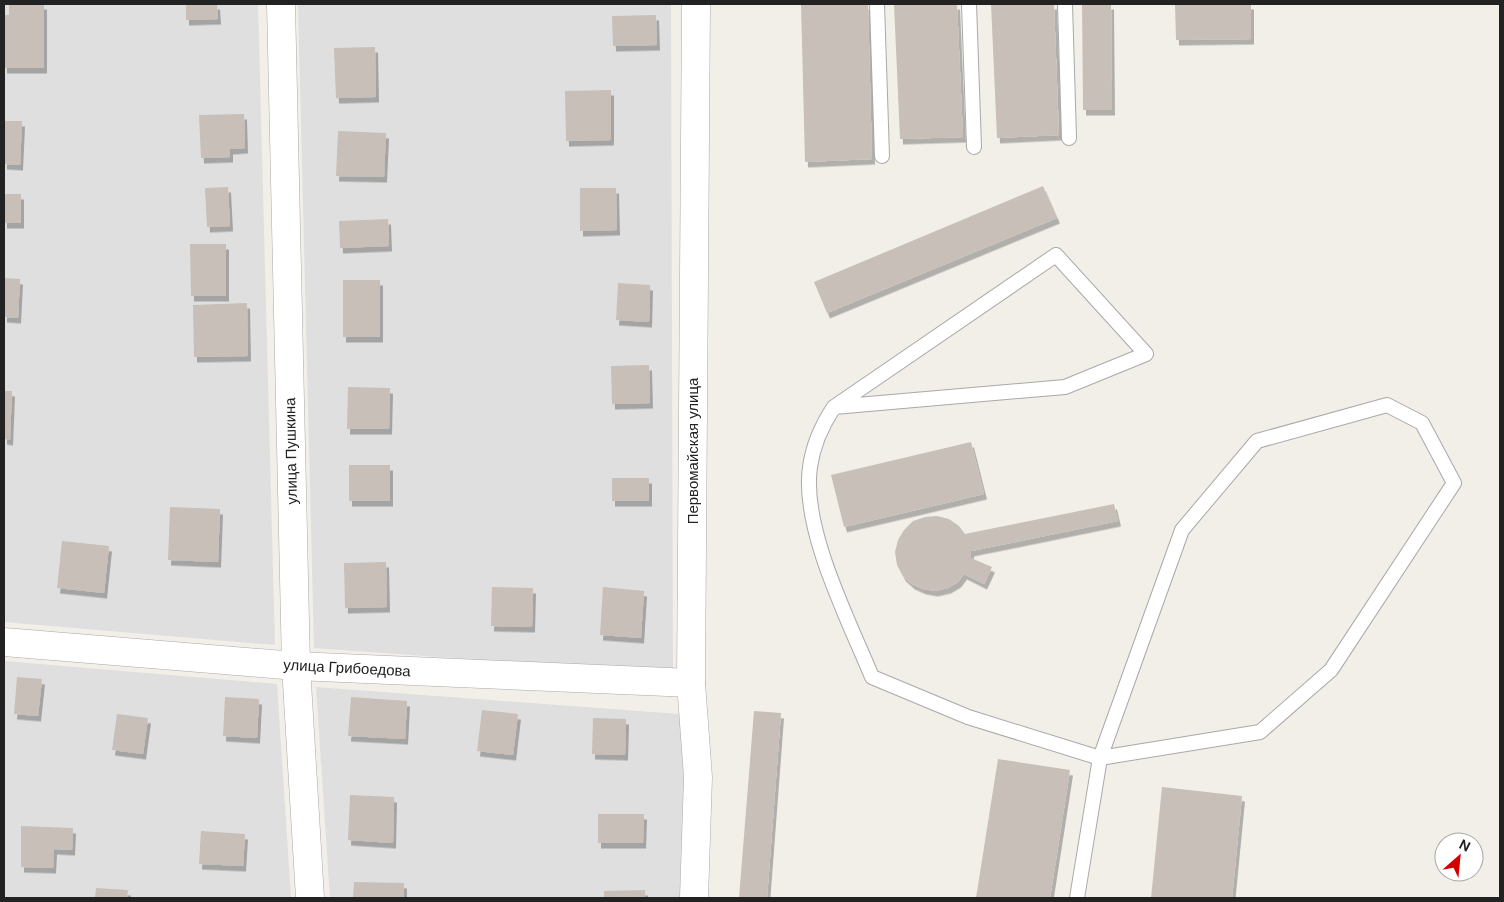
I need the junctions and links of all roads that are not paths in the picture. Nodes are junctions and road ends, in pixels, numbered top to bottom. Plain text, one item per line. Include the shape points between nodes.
1 (282, 4) edge
2 (696, 4) edge
3 (878, 4) edge
4 (970, 4) edge
5 (1065, 4) edge
6 (1069, 138) dead end
7 (974, 148) dead end
8 (882, 156) dead end
9 (834, 407) junction
10 (4, 642) edge
11 (296, 666) junction
12 (691, 683) junction
13 (1100, 758) junction
14 (310, 898) edge
15 (694, 898) edge
16 (1077, 898) edge

1 - 11 street, улица Пушкина
2 - 12 street, Первомайская улица
3 - 8 lane
4 - 7 lane
5 - 6 lane
9 - 9 lane via 1056,255 1146,354 1065,387
9 - 13 lane via 813,449 809,483 811,502 815,528 830,577 872,677 968,717
10 - 11 street, улица Грибоедова
11 - 12 street, улица Грибоедова
11 - 14 street, улица Пушкина
12 - 15 street, Первомайская улица via 698,777
13 - 13 lane via 1182,530 1257,441 1387,405 1422,423 1454,483 1331,670 1260,732
13 - 16 lane

